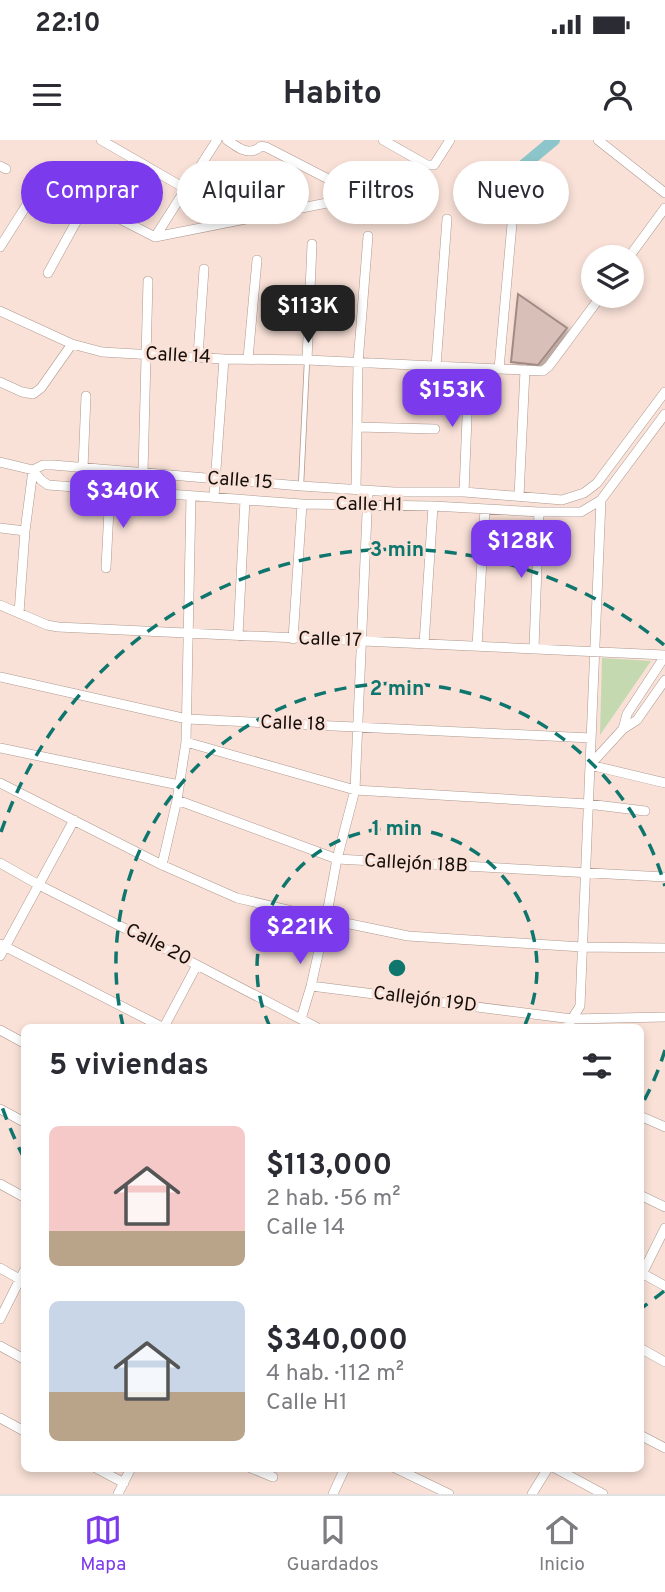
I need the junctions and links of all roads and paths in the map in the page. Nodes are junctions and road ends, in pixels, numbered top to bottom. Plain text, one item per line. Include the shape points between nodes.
1 (101, 140) edge
2 (217, 140) edge
3 (227, 140) edge
4 (383, 140) edge
5 (450, 140) edge
6 (598, 140) edge
7 (204, 161) edge
8 (177, 184) edge
9 (665, 193) edge
10 (177, 203) edge
11 (665, 208) edge
12 (21, 214) edge
13 (447, 219) dead end
14 (75, 224) edge
15 (130, 224) edge
16 (512, 224) edge
17 (368, 236) dead end
18 (155, 237) junction
19 (312, 244) dead end
20 (638, 245) edge
21 (0, 247) edge
22 (257, 260) dead end
23 (204, 269) dead end
24 (48, 273) dead end
25 (148, 281) dead end
26 (592, 308) edge
27 (0, 311) edge
28 (72, 344) junction
29 (145, 354) junction
30 (198, 356) junction
31 (224, 359) junction
32 (248, 359) junction
33 (307, 360) junction
34 (358, 363) junction
35 (436, 366) junction
36 (469, 368) junction
37 (499, 369) junction
38 (525, 370) junction
39 (0, 382) edge
40 (665, 392) edge
41 (86, 396) dead end
42 (665, 414) edge
43 (357, 426) junction
44 (435, 429) dead end
45 (0, 462) edge
46 (83, 468) junction
47 (33, 470) junction
48 (143, 473) junction
49 (214, 479) junction
50 (301, 486) junction
51 (356, 489) junction
52 (110, 490) junction
53 (368, 490) junction
54 (464, 492) junction
55 (191, 496) junction
56 (519, 496) junction
57 (214, 497) junction
58 (246, 500) junction
59 (601, 500) junction
60 (302, 504) junction
61 (367, 505) junction
62 (433, 506) junction
63 (485, 509) junction
64 (538, 512) junction
65 (0, 528) edge
66 (25, 531) junction
67 (106, 568) dead end
68 (0, 605) edge
69 (19, 613) junction
70 (189, 634) junction
71 (238, 636) junction
72 (293, 639) junction
73 (361, 641) junction
74 (424, 644) junction
75 (477, 646) junction
76 (534, 649) junction
77 (595, 651) junction
78 (665, 656) edge
79 (0, 677) edge
80 (665, 680) edge
81 (187, 719) junction
82 (359, 726) junction
83 (622, 729) junction
84 (591, 738) junction
85 (186, 742) junction
86 (0, 748) edge
87 (590, 765) junction
88 (0, 783) edge
89 (665, 783) edge
90 (179, 785) junction
91 (355, 790) junction
92 (177, 800) junction
93 (588, 804) junction
94 (645, 811) dead end
95 (74, 820) junction
96 (337, 859) junction
97 (0, 863) edge
98 (162, 865) junction
99 (585, 874) junction
100 (665, 877) edge
101 (39, 885) junction
102 (326, 919) junction
103 (582, 947) junction
104 (665, 948) edge
105 (2, 949) edge
106 (197, 965) junction
107 (311, 986) junction
108 (665, 1017) edge
109 (301, 1019) junction
110 (570, 1023) edge
111 (157, 1024) edge
112 (165, 1024) edge
113 (310, 1024) edge
114 (0, 1030) edge
115 (21, 1040) edge
116 (0, 1109) edge
117 (644, 1118) edge
118 (21, 1120) edge
119 (665, 1127) edge
120 (0, 1184) edge
121 (21, 1195) edge
122 (644, 1197) edge
123 (665, 1207) edge
124 (665, 1228) edge
125 (0, 1268) edge
126 (644, 1268) edge
127 (644, 1276) edge
128 (21, 1277) edge
129 (21, 1282) edge
130 (665, 1286) edge
131 (0, 1319) edge
132 (0, 1346) edge
133 (644, 1350) edge
134 (21, 1357) edge
135 (665, 1362) edge
136 (0, 1418) edge
137 (21, 1429) edge
138 (644, 1437) edge
139 (665, 1448) edge
140 (103, 1472) edge
141 (129, 1472) edge
142 (261, 1472) edge
143 (343, 1472) edge
144 (403, 1472) edge
145 (546, 1472) edge
146 (562, 1472) edge
147 (273, 1477) dead end
148 (124, 1483) junction
149 (118, 1494) edge
150 (333, 1494) edge
151 (449, 1494) edge
152 (532, 1494) edge
153 (603, 1494) edge

1 - 8 street
2 - 7 street
3 - 18 street via 244,151 266,147 334,182 344,194 332,202
4 - 5 street via 427,165 433,165
6 - 9 street
10 - 18 street
11 - 20 street
12 - 21 street
13 - 35 street
14 - 24 street
15 - 18 street
16 - 37 street
17 - 34 street
19 - 33 street
22 - 32 street
23 - 30 street
25 - 29 street
26 - 38 street, Calle 14 via 549,366 543,371
27 - 28 street, Calle 14
28 - 29 street, Calle 14 via 102,352
28 - 39 street via 33,394
29 - 30 street, Calle 14
29 - 48 street
30 - 31 street, Calle 14
31 - 32 street, Calle 14
31 - 49 street
32 - 33 street, Calle 14
33 - 34 street, Calle 14
33 - 50 lane
34 - 35 street, Calle 14
34 - 43 street
35 - 36 street, Calle 14
36 - 37 street, Calle 14
36 - 54 street
37 - 38 street, Calle 14
38 - 56 street
40 - 56 street, Calle H1 via 597,483 584,493 562,500
41 - 46 street
42 - 59 street
43 - 44 street
43 - 51 street
45 - 47 street, Calle 15
46 - 47 street, Calle 15 via 43,465
46 - 48 street, Calle 15
47 - 52 street, Calle H1 via 48,485
47 - 66 street
48 - 49 street, Calle 15
49 - 50 street, Calle 15
49 - 57 street
50 - 51 street, Calle 15
51 - 53 street, Calle H1
52 - 55 street, Calle H1
52 - 67 street
53 - 54 street, Calle H1
53 - 61 street
54 - 56 street, Calle H1
55 - 57 street, Calle H1
55 - 70 street
57 - 58 street, Calle H1
58 - 60 street, Calle H1
58 - 71 street
59 - 64 street, Calle H1 via 581,512
59 - 77 street
60 - 61 street, Calle H1
60 - 72 street
61 - 62 street, Calle H1
61 - 73 street
62 - 63 street, Calle H1
62 - 74 street
63 - 64 street, Calle H1
63 - 75 street
64 - 76 street
65 - 66 street
66 - 69 street
68 - 69 street, Calle 17
69 - 70 street, Calle 17 via 58,627
70 - 71 street, Calle 17
70 - 81 street
71 - 72 street, Calle 17
72 - 73 street, Calle 17
73 - 74 street, Calle 17
73 - 82 street
74 - 75 street, Calle 17
75 - 76 street, Calle 17
76 - 77 street, Calle 17
77 - 78 street, Calle 17
77 - 84 street
78 - 83 street
79 - 81 street, Calle 18
80 - 83 street via 637,720
81 - 82 street, Calle 18
81 - 85 street
82 - 84 street, Calle 18
82 - 91 street
83 - 87 street
84 - 87 street
85 - 90 street
85 - 91 street
86 - 90 street
87 - 89 street
87 - 93 street
88 - 95 street
90 - 92 street
91 - 93 street
91 - 96 street
92 - 96 street, Callejón 18B
92 - 98 street
93 - 94 street
93 - 99 street
95 - 98 street
95 - 101 street
96 - 99 street, Callejón 18B
96 - 102 street
97 - 101 street, Calle 20
98 - 102 street via 237,898
99 - 100 street, Callejón 18B
99 - 103 street
101 - 105 street
101 - 106 street, Calle 20
102 - 103 street via 408,936
102 - 107 street
103 - 104 street
103 - 110 street via 580,1006
105 - 111 street
106 - 109 street, Calle 20
106 - 112 street
107 - 109 street
107 - 110 street, Callejón 19D
108 - 110 street, Callejón 19D
109 - 113 street, Calle 20
114 - 115 street
116 - 118 street
117 - 119 street
120 - 121 street
122 - 123 street
124 - 126 street
125 - 128 street
127 - 130 street
129 - 131 street
132 - 134 street
133 - 135 street
136 - 137 street
138 - 139 street
140 - 148 street
141 - 148 street
142 - 147 street
143 - 150 street
144 - 151 street
145 - 152 street
146 - 153 street
148 - 149 street

